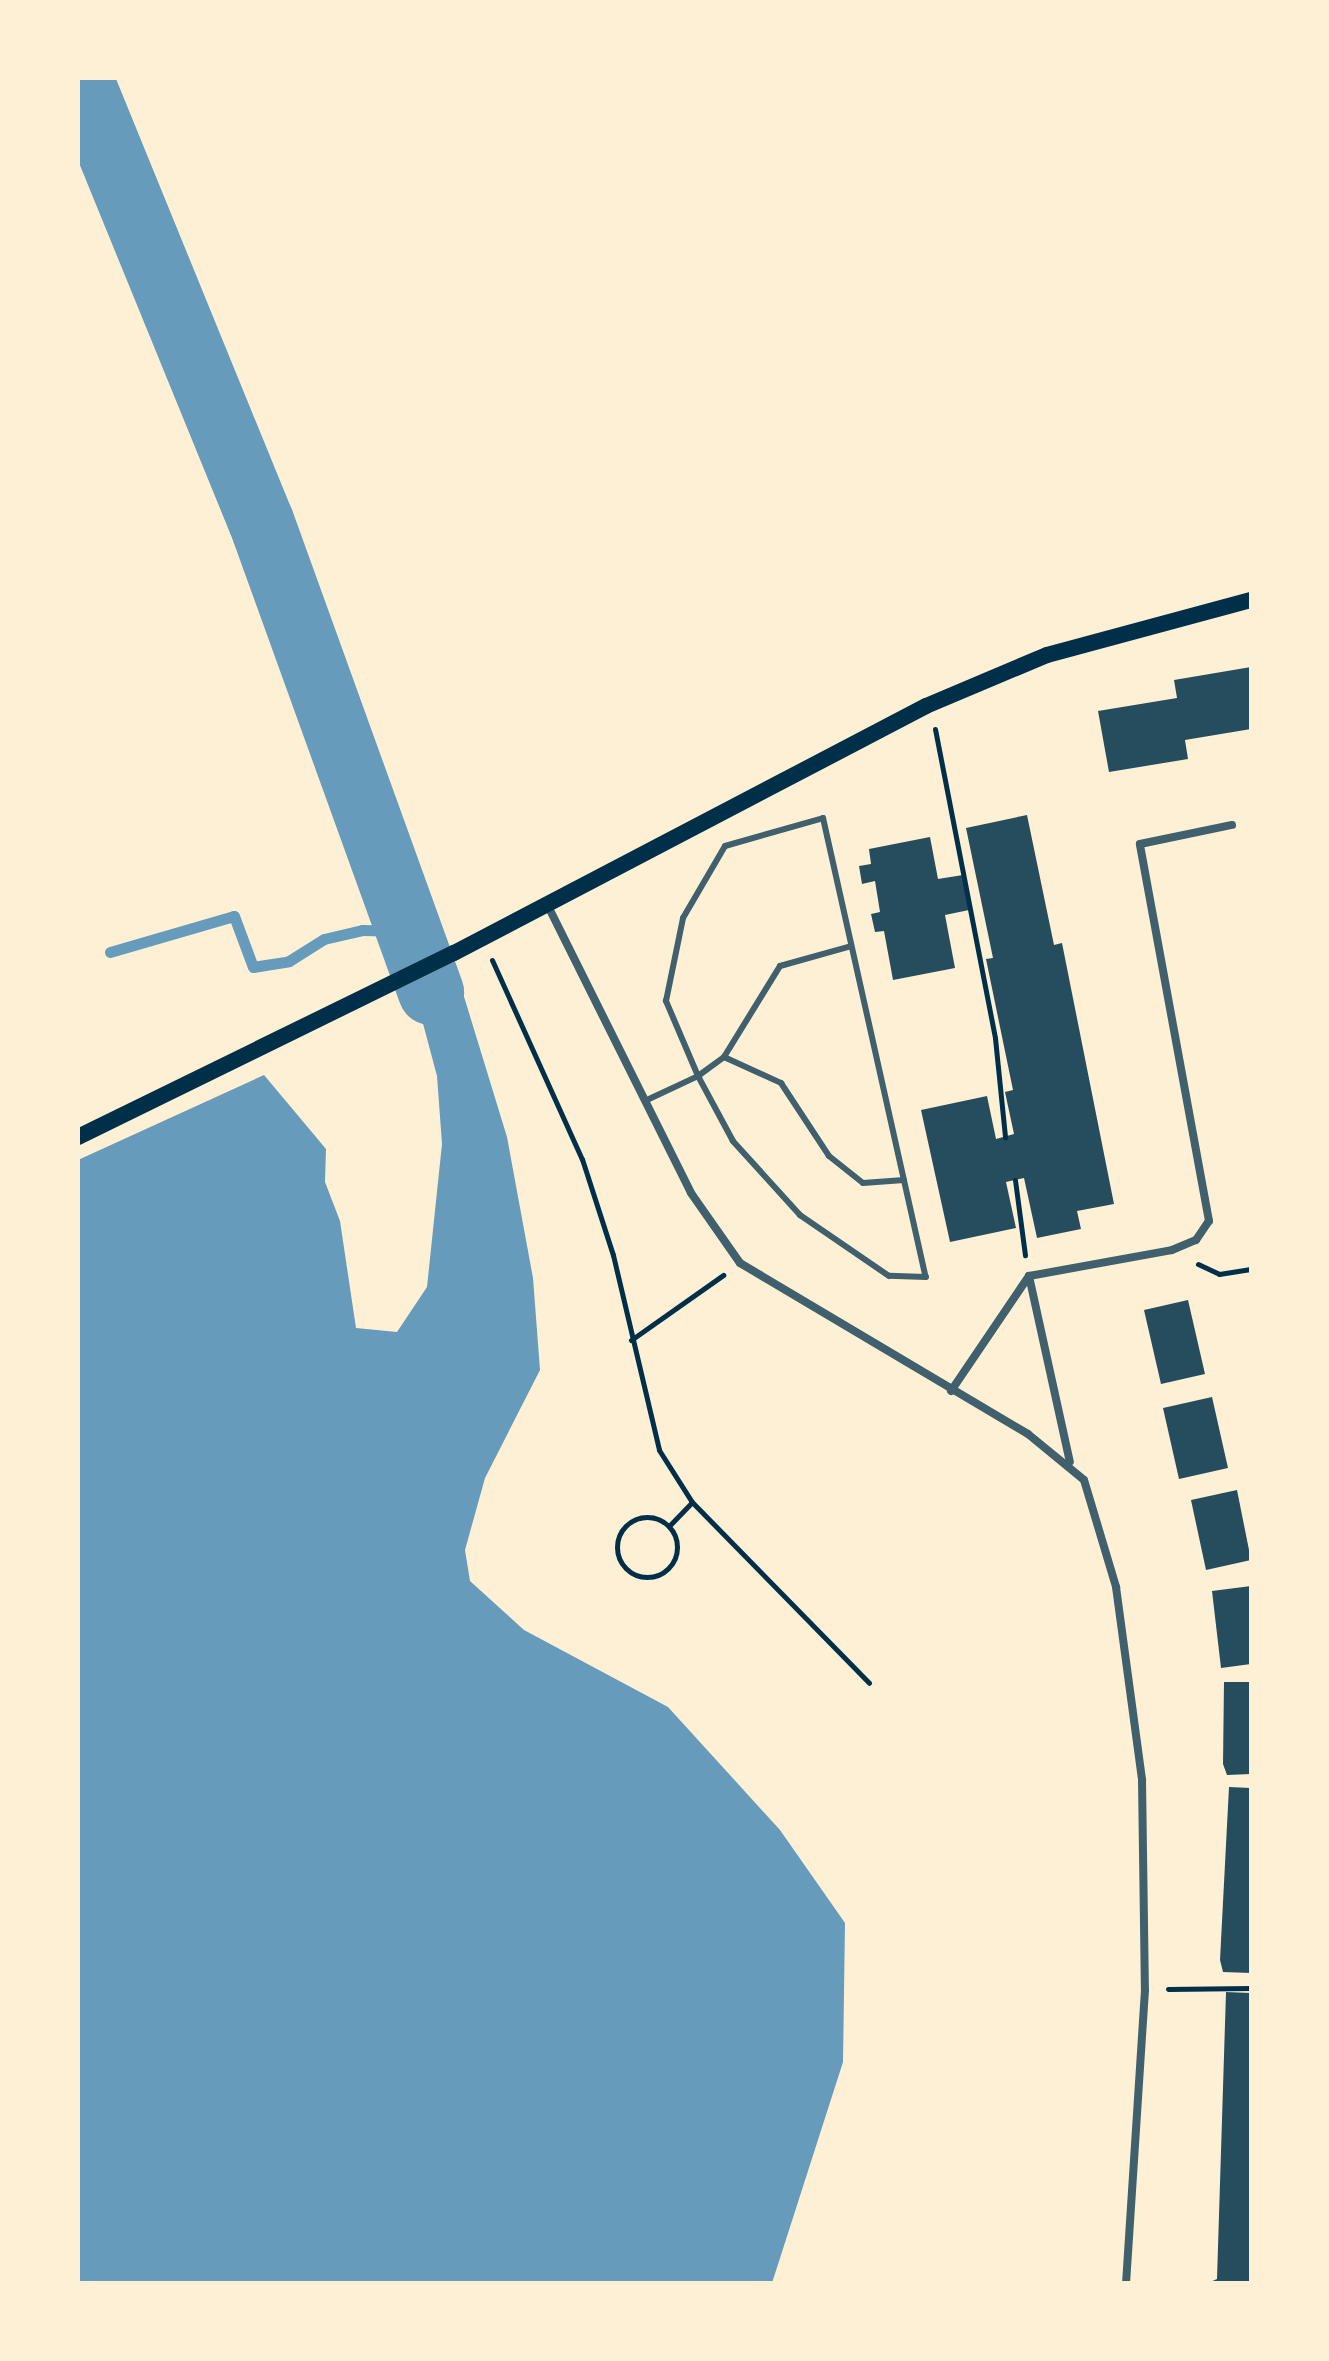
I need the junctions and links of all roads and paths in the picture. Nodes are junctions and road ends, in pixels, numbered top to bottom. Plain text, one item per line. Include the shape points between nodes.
1 (1251, 600) edge
2 (926, 706) junction
3 (1232, 825) dead end
4 (546, 903) junction
5 (482, 938) junction
6 (848, 947) junction
7 (724, 1057) junction
8 (698, 1076) junction
9 (649, 1099) junction
10 (78, 1137) edge
11 (1005, 1137) dead end
12 (904, 1180) junction
13 (1015, 1180) dead end
14 (740, 1263) junction
15 (1251, 1269) edge
16 (1219, 1274) dead end
17 (1029, 1276) junction
18 (631, 1340) junction
19 (951, 1391) junction
20 (1070, 1462) junction
21 (692, 1502) junction
22 (669, 1526) junction
23 (869, 1683) dead end
24 (1251, 1988) edge
25 (1145, 1990) junction
26 (1126, 2283) edge

1 - 2 main road via 1196,609 1047,655
2 - 4 main road
2 - 11 path via 939,738 995,1038
3 - 17 street via 1140,844 1209,1221 1196,1240 1172,1250
4 - 5 main road
4 - 9 street
5 - 10 main road
5 - 18 path via 582,1159
6 - 7 lane via 780,966
6 - 8 lane via 823,818 725,846 683,918 666,1001
6 - 12 lane
7 - 8 lane
7 - 12 lane via 781,1083 829,1156 863,1183
8 - 9 lane
8 - 12 lane via 733,1141 800,1215 889,1276 926,1277
9 - 14 street via 691,1193
13 - 17 path
14 - 18 path
14 - 19 street
15 - 16 path
17 - 19 street
17 - 20 street
18 - 21 path via 659,1450
19 - 20 street
20 - 25 street via 1084,1480 1109,1560 1136,1717
21 - 22 path
21 - 23 path
22 - 22 path via 652,1517 626,1525 617,1552 627,1570 646,1577 665,1571 676,1554
24 - 25 path
25 - 26 street

